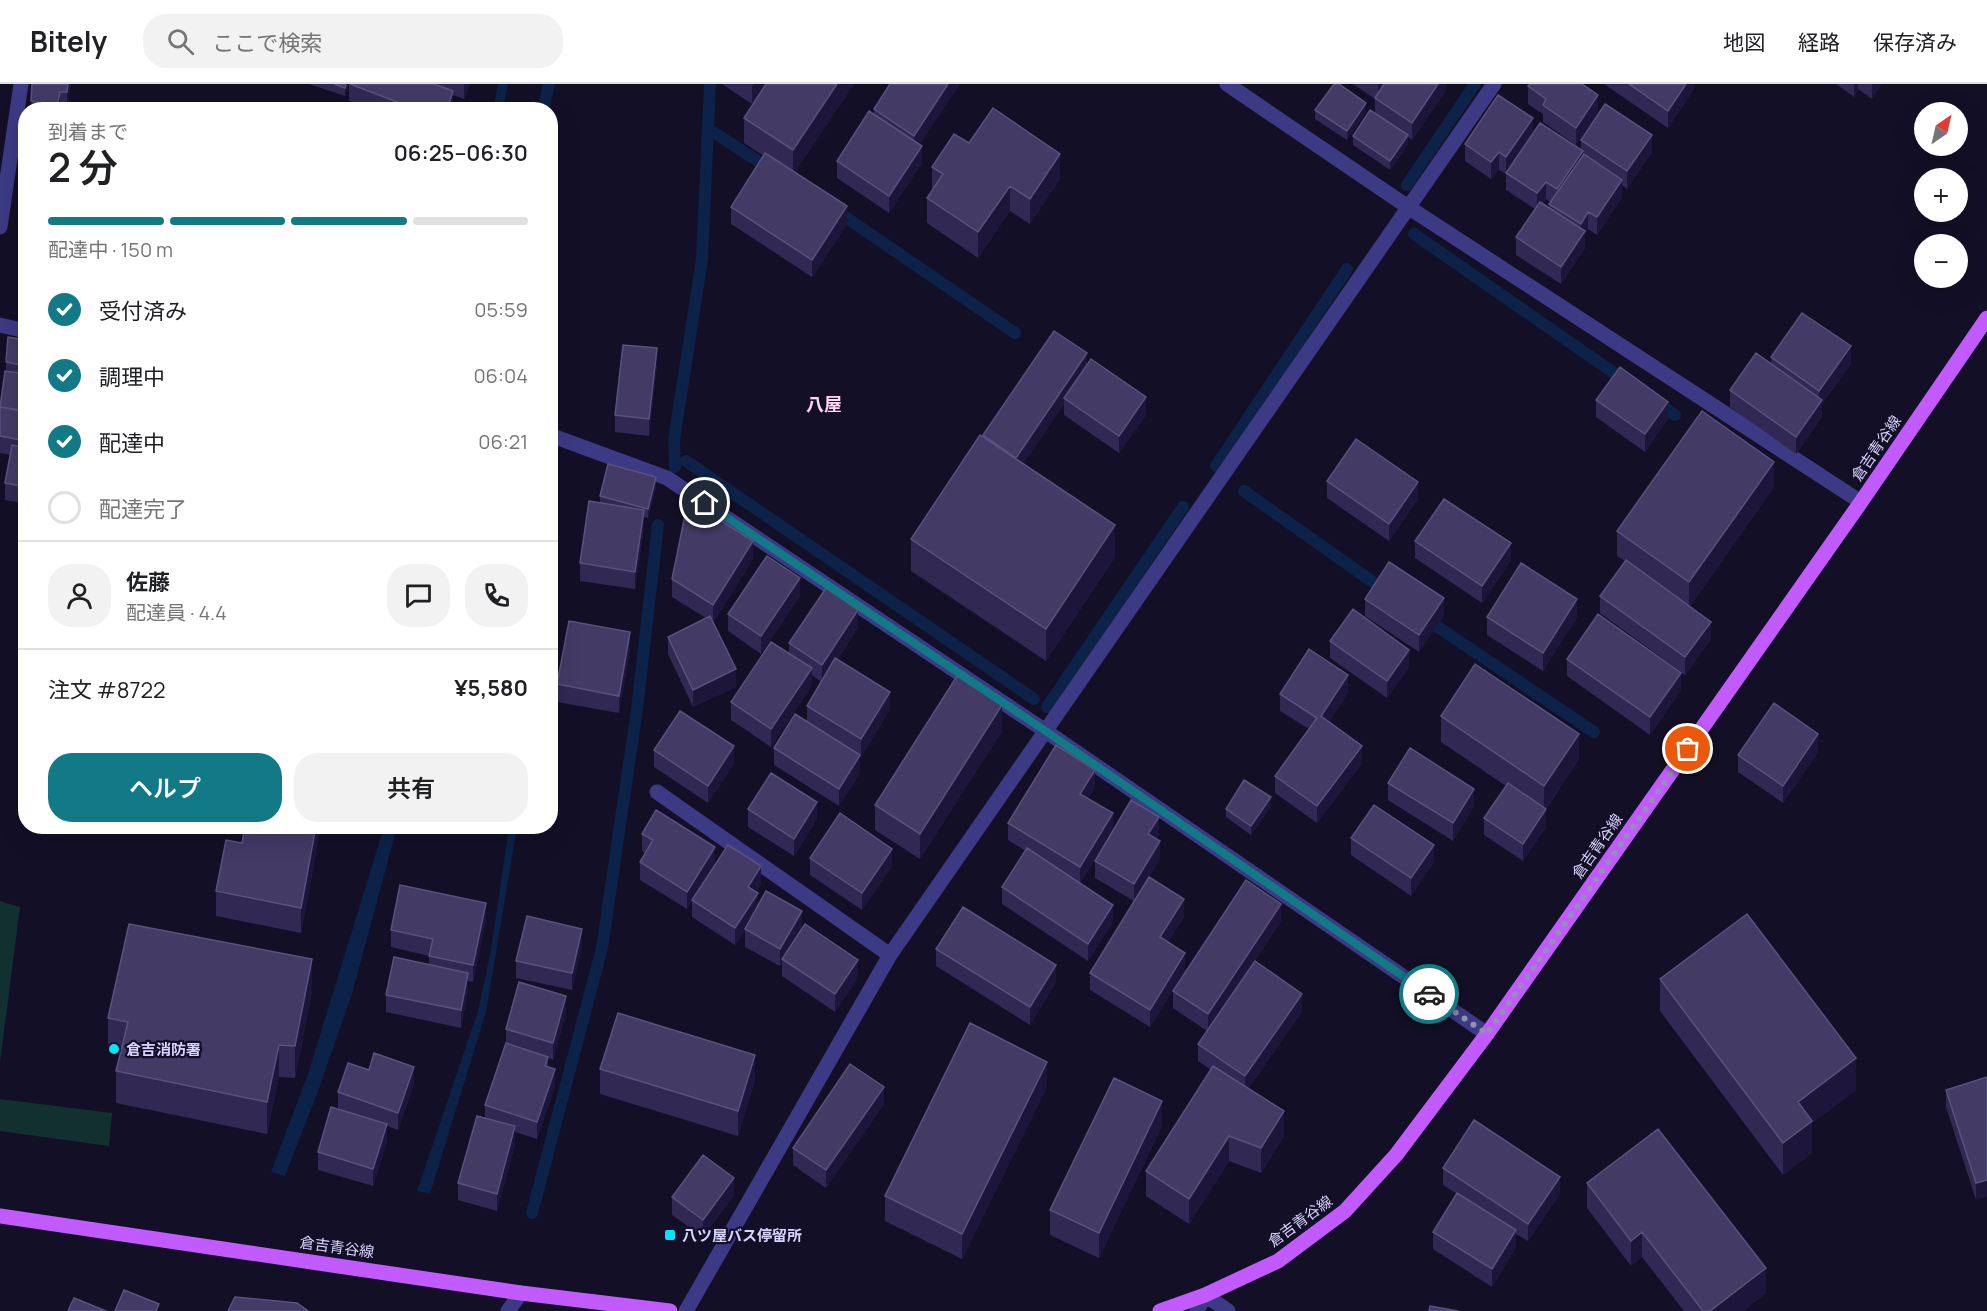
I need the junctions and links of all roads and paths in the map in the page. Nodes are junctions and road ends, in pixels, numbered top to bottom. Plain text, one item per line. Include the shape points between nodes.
1 (21, 84) edge
2 (1227, 84) edge
3 (1494, 84) edge
4 (18, 102) edge
5 (18, 104) edge
6 (1408, 207) junction
7 (0, 227) edge
8 (1987, 318) edge
9 (0, 325) edge
10 (18, 329) edge
11 (558, 438) edge
12 (1861, 502) junction
13 (1047, 732) junction
14 (657, 792) dead end
15 (890, 955) junction
16 (1487, 1034) junction
17 (0, 1216) edge
18 (521, 1293) junction
19 (1204, 1295) junction
20 (508, 1311) edge
21 (670, 1311) edge
22 (686, 1311) edge
23 (1160, 1311) edge
24 (1197, 1311) edge
25 (1228, 1311) edge

1 - 4 street
2 - 6 street
3 - 6 street
5 - 7 street
6 - 12 street
6 - 13 street
8 - 12 main road, 倉吉青谷線
9 - 10 street
11 - 13 street via 667,478
12 - 16 main road, 倉吉青谷線
13 - 15 street
13 - 16 street
14 - 15 street
15 - 22 street
16 - 19 main road, 倉吉青谷線 via 1396,1155 1345,1211 1278,1260
17 - 18 main road, 倉吉青谷線
18 - 20 street
18 - 21 main road, 倉吉青谷線
19 - 23 main road, 倉吉青谷線
19 - 24 street
19 - 25 street

